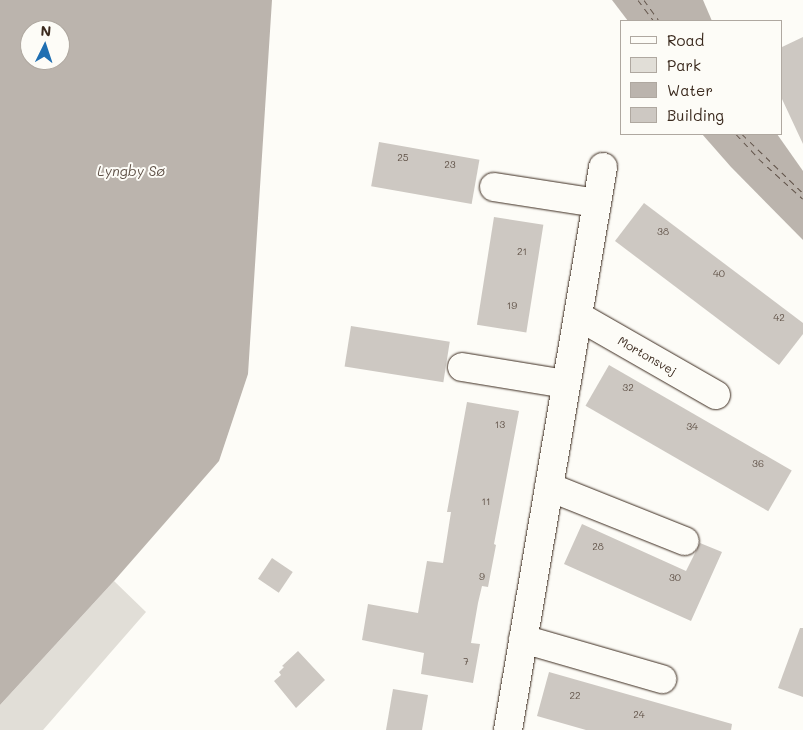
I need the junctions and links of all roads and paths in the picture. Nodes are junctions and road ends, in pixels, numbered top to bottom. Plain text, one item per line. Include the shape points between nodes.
1 (602, 167) dead end
2 (494, 187) dead end
3 (597, 203) junction
4 (578, 316) junction
5 (462, 367) dead end
6 (566, 384) junction
7 (716, 395) dead end
8 (549, 487) junction
9 (685, 541) dead end
10 (523, 639) junction
11 (662, 679) dead end
12 (508, 730) edge

1 - 3 street
2 - 3 street
3 - 4 street
4 - 6 street
4 - 7 street, Mortonsvej
5 - 6 street
6 - 8 street
8 - 9 street
8 - 10 street
10 - 11 street
10 - 12 street

